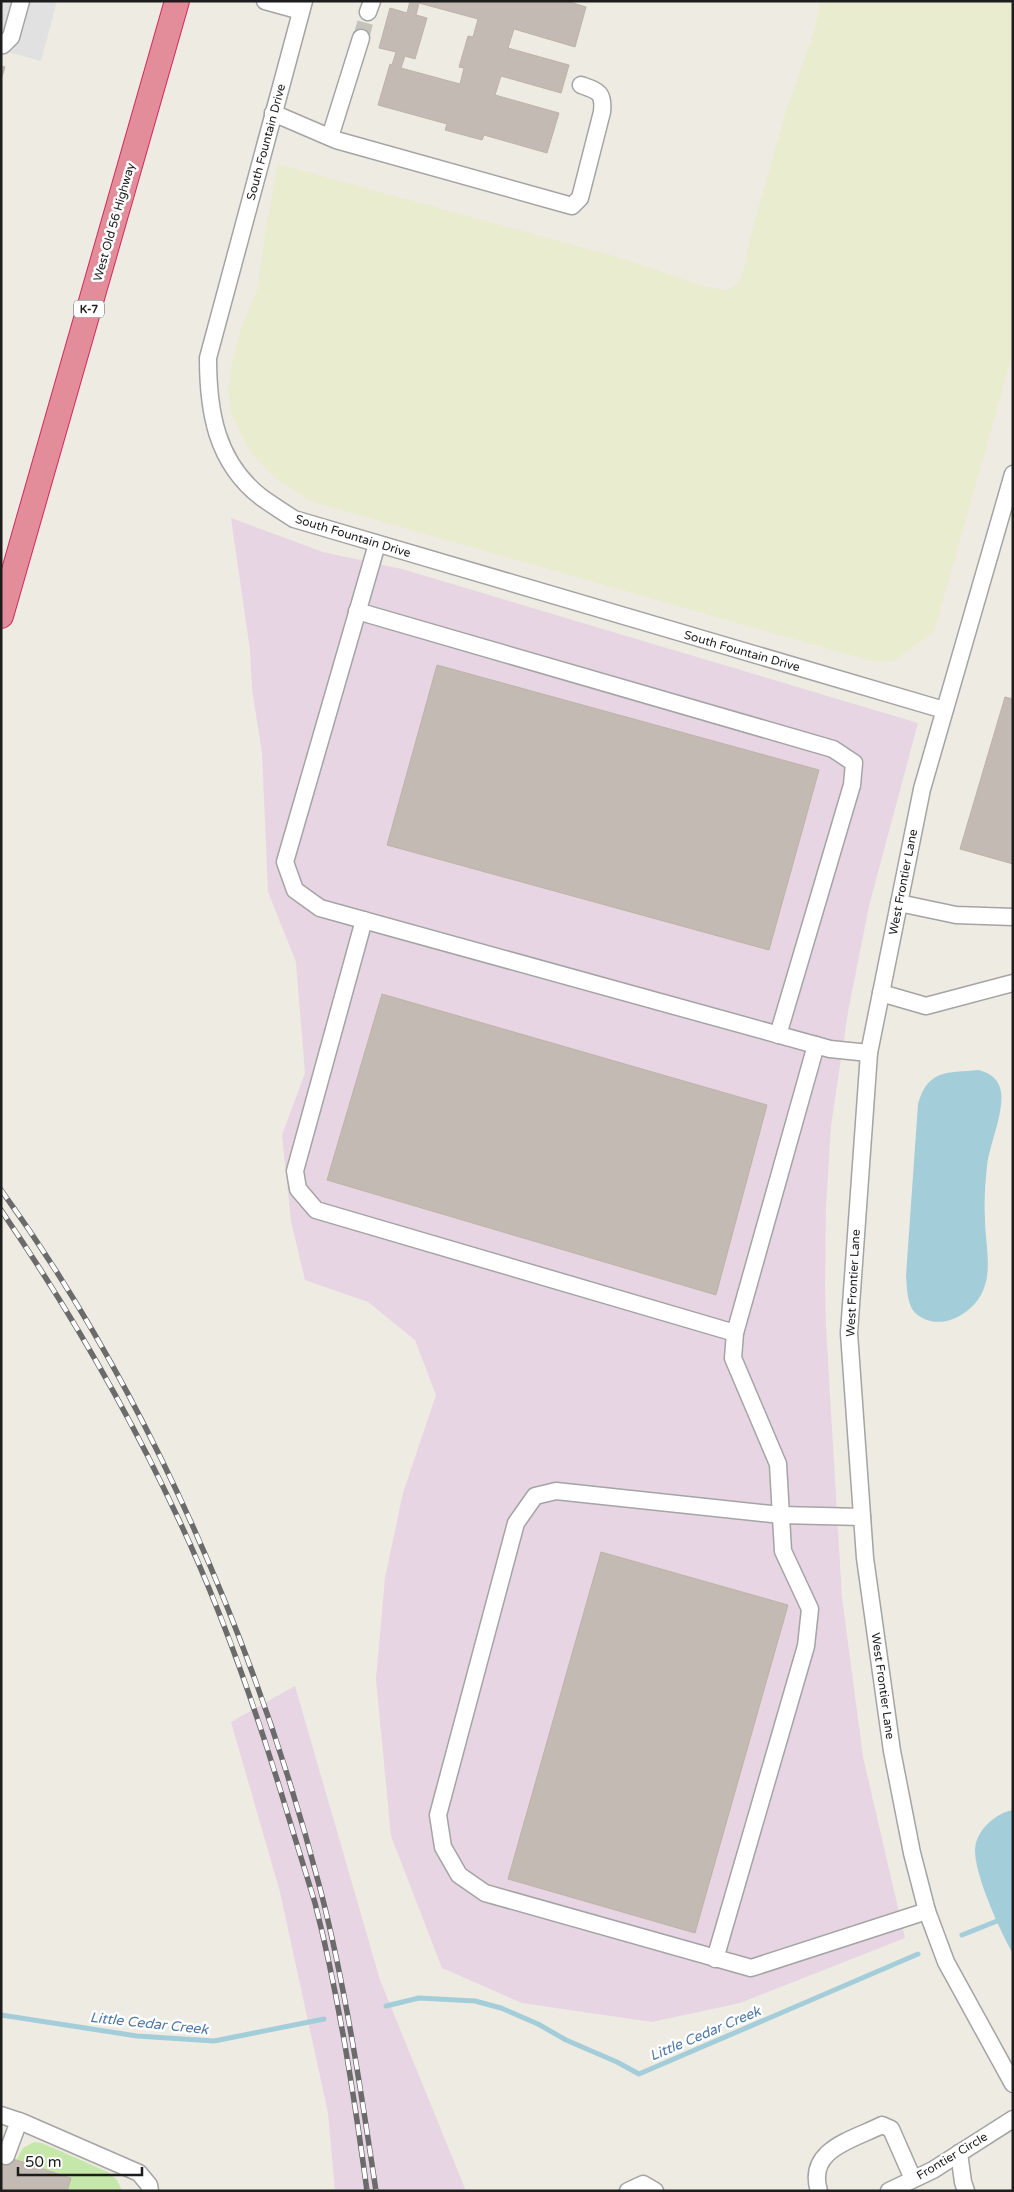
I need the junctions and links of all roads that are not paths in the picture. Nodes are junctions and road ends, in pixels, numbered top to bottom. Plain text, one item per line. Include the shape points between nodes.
1 (20, 1) edge
2 (177, 1) edge
3 (266, 1) edge
4 (303, 6) edge
5 (361, 38) tunnel mouth
6 (1, 44) edge
7 (581, 85) dead end
8 (273, 113) junction
9 (330, 137) junction
10 (1013, 474) edge
11 (377, 544) junction
12 (357, 611) junction
13 (1, 616) edge
14 (944, 710) junction
15 (899, 903) junction
16 (1013, 917) edge
17 (364, 920) junction
18 (1013, 983) edge
19 (881, 993) junction
20 (778, 1035) junction
21 (816, 1046) junction
22 (869, 1053) junction
23 (735, 1333) junction
24 (781, 1515) junction
25 (862, 1517) junction
26 (927, 1911) junction
27 (716, 1959) junction
28 (1013, 2084) edge
29 (1, 2115) edge
30 (1013, 2119) edge
31 (19, 2120) junction
32 (960, 2153) junction
33 (6, 2156) dead end
34 (913, 2179) junction
35 (150, 2191) edge
36 (628, 2191) edge
37 (655, 2191) edge
38 (819, 2191) edge
39 (889, 2191) edge
40 (966, 2191) edge

1 - 6 street via 11,37
2 - 13 highway, West Old 56 Highway / K-7
3 - 4 street
4 - 8 street, South Fountain Drive
5 - 9 street
7 - 9 street via 597,91 603,99 580,198 572,206
8 - 9 street
8 - 11 street, South Fountain Drive via 208,358 212,419 222,447 239,475 260,496 294,519
10 - 14 street, West Frontier Lane
11 - 12 street
11 - 14 street, South Fountain Drive
12 - 17 street via 285,862 294,890 320,908
12 - 20 street via 833,749 854,763 852,785
14 - 15 street, West Frontier Lane via 922,789
15 - 16 street via 956,915
15 - 19 street, West Frontier Lane
17 - 20 street
17 - 23 street via 295,1171 298,1189 316,1210
18 - 19 street via 926,1006
19 - 22 street, West Frontier Lane
20 - 21 street
21 - 22 street
21 - 23 street
22 - 25 street, West Frontier Lane via 849,1333
23 - 24 street via 733,1358 778,1464
24 - 25 street
24 - 27 street via 783,1551 810,1610 806,1646
24 - 27 street via 556,1491 535,1496 516,1523 438,1816 444,1847 459,1875 485,1894
25 - 26 street, West Frontier Lane via 892,1751
26 - 27 street via 751,1968
26 - 28 street, West Frontier Lane via 946,1962
29 - 31 street
30 - 32 street, Frontier Circle
31 - 33 street
31 - 35 street via 139,2174
32 - 34 street, Frontier Circle
32 - 40 street
34 - 38 street via 890,2129 882,2125 827,2152 816,2170
34 - 39 street, Frontier Circle
36 - 37 street via 643,2184

